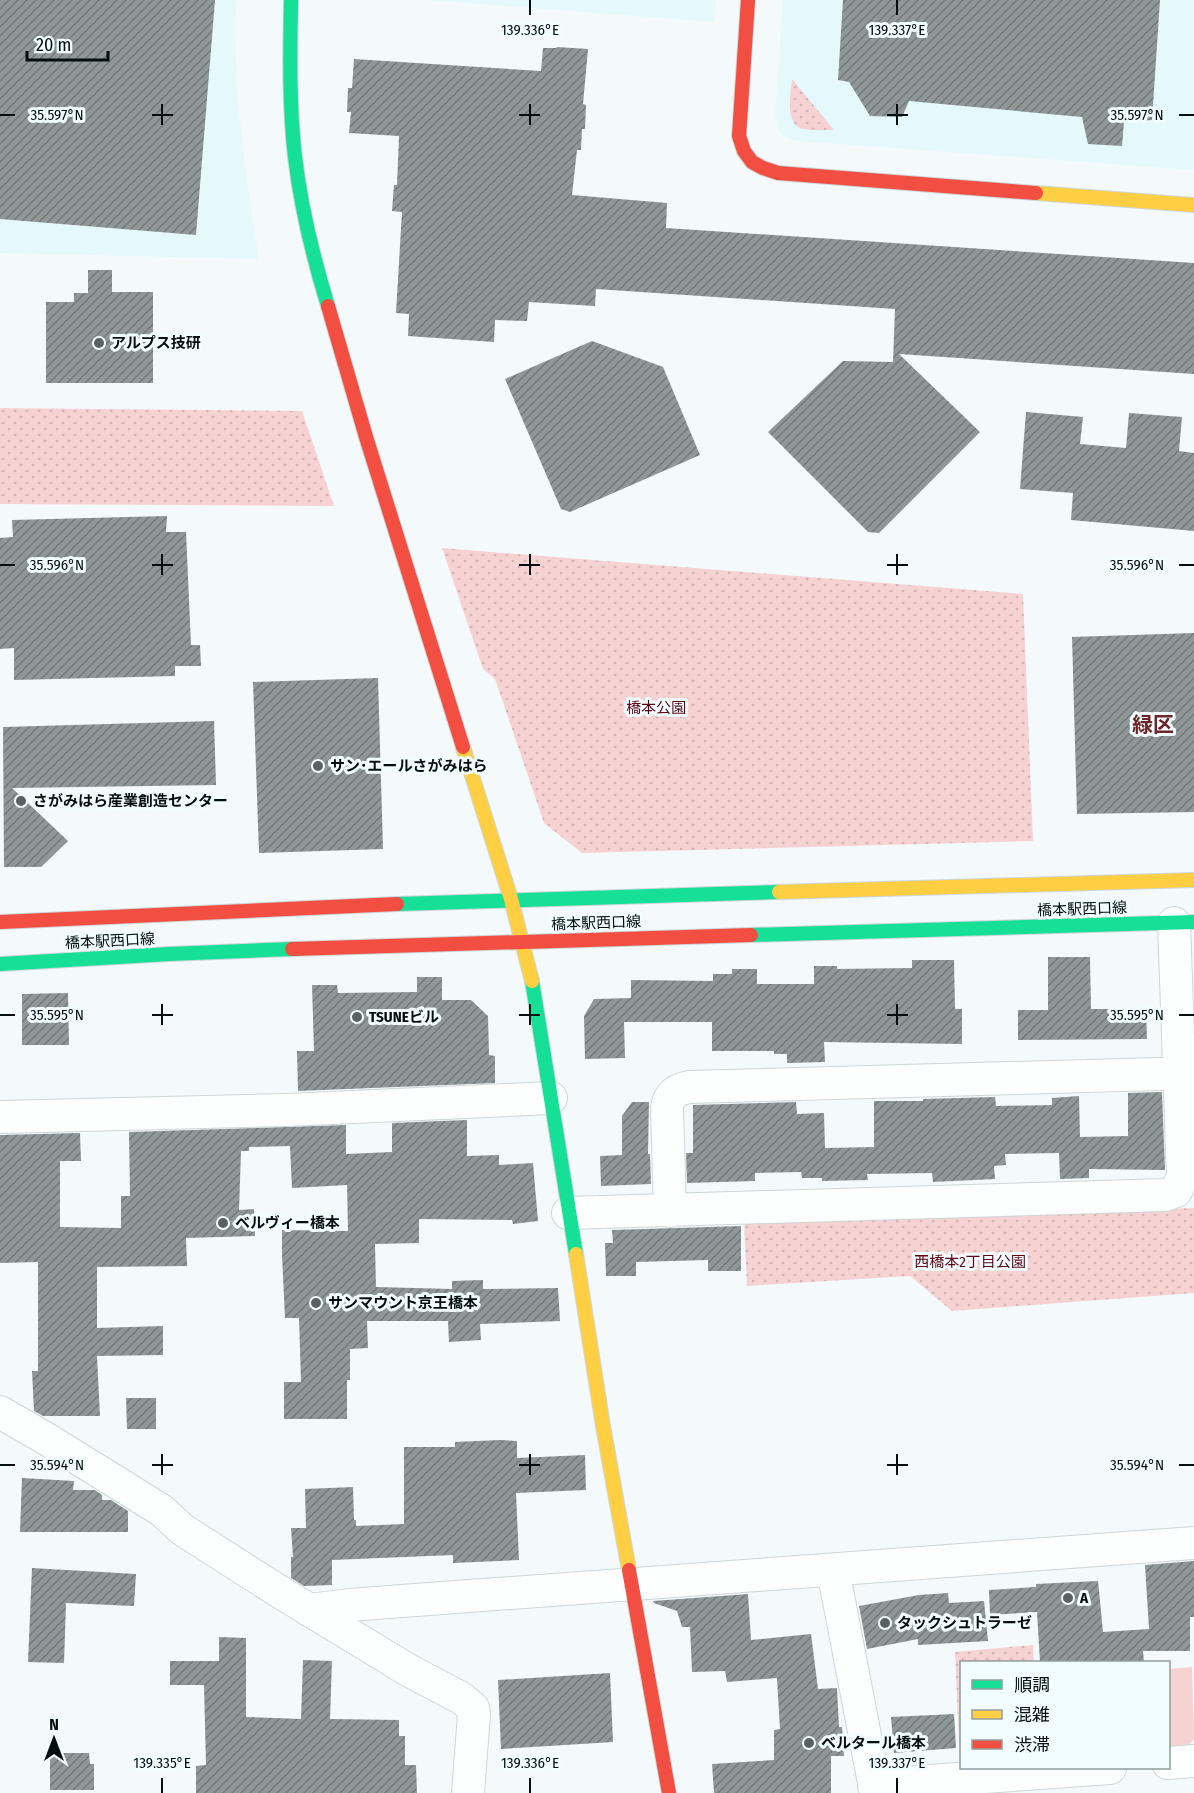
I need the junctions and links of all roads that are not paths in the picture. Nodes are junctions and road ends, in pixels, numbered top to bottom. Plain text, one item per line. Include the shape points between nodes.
1 (291, 0) edge
2 (747, 0) edge
3 (1194, 205) edge
4 (1194, 880) edge
5 (511, 899) junction
6 (0, 922) edge
7 (1184, 922) edge
8 (522, 942) junction
9 (0, 964) edge
10 (1187, 1073) edge
11 (551, 1098) junction
12 (0, 1117) edge
13 (670, 1211) junction
14 (568, 1214) junction
15 (0, 1412) edge
16 (1194, 1543) edge
17 (834, 1570) junction
18 (631, 1585) junction
19 (309, 1610) junction
20 (1194, 1761) edge
21 (1170, 1763) edge
22 (1089, 1769) edge
23 (875, 1789) edge
24 (468, 1793) edge
25 (669, 1793) edge

1 - 5 street via 289,69 295,158 321,287
2 - 3 street via 739,136 746,157 763,170
4 - 5 street, 橋本駅西口線
5 - 6 street, 橋本駅西口線
5 - 8 street
7 - 8 street, 橋本駅西口線
7 - 10 street
8 - 9 street, 橋本駅西口線
8 - 11 street via 534,989
10 - 13 street via 1183,1177 1176,1191 1166,1195
10 - 13 street via 678,1090 671,1095 667,1108
11 - 12 street
11 - 14 street
13 - 14 street
14 - 18 street
15 - 19 street via 151,1504 183,1530
16 - 17 street
17 - 18 street
17 - 23 street
18 - 19 street
18 - 25 street
19 - 24 street via 472,1708
20 - 21 street
22 - 23 street

